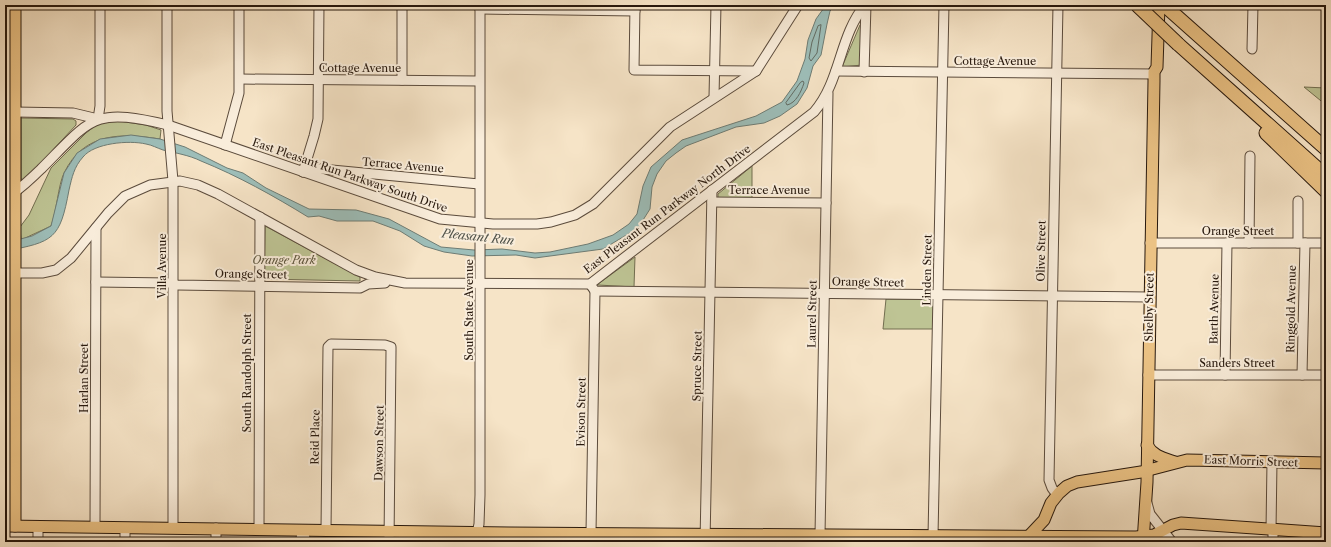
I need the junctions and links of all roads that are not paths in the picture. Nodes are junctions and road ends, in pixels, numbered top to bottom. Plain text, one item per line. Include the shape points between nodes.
1 (16, 5) edge
2 (100, 5) edge
3 (167, 5) edge
4 (239, 5) edge
5 (319, 5) edge
6 (402, 5) edge
7 (716, 5) edge
8 (798, 5) edge
9 (865, 5) edge
10 (944, 5) edge
11 (1058, 5) edge
12 (1137, 5) edge
13 (1153, 5) edge
14 (1159, 5) edge
15 (1164, 5) edge
16 (1253, 5) edge
17 (480, 7) edge
18 (635, 8) edge
19 (1252, 49) dead end
20 (1198, 62) junction
21 (715, 70) junction
22 (756, 71) junction
23 (836, 71) junction
24 (864, 72) junction
25 (942, 73) junction
26 (1154, 73) junction
27 (1057, 74) junction
28 (240, 79) junction
29 (319, 80) junction
30 (402, 80) junction
31 (480, 81) junction
32 (828, 93) junction
33 (714, 97) junction
34 (15, 112) junction
35 (98, 118) junction
36 (168, 129) junction
37 (225, 145) junction
38 (1326, 149) edge
39 (1250, 156) dead end
40 (302, 172) junction
41 (1326, 176) edge
42 (173, 181) junction
43 (479, 184) junction
44 (712, 190) junction
45 (1326, 191) edge
46 (10, 192) edge
47 (5, 198) edge
48 (1298, 201) dead end
49 (712, 202) junction
50 (826, 203) junction
51 (260, 217) junction
52 (480, 223) junction
53 (96, 228) junction
54 (1150, 243) junction
55 (1227, 243) junction
56 (1249, 243) junction
57 (1301, 243) junction
58 (1326, 243) edge
59 (12, 270) edge
60 (96, 282) junction
61 (405, 283) junction
62 (481, 283) junction
63 (174, 284) junction
64 (260, 286) junction
65 (593, 288) junction
66 (710, 293) junction
67 (825, 294) junction
68 (938, 295) junction
69 (1053, 296) junction
70 (1149, 297) junction
71 (329, 345) joint
72 (1225, 375) junction
73 (1302, 375) junction
74 (1326, 375) edge
75 (1148, 376) junction
76 (1147, 445) junction
77 (1176, 462) junction
78 (1272, 462) junction
79 (1326, 463) edge
80 (1147, 470) junction
81 (1057, 495) junction
82 (1146, 496) junction
83 (10, 526) edge
84 (38, 526) junction
85 (95, 527) junction
86 (125, 528) junction
87 (174, 528) junction
88 (216, 528) junction
89 (259, 529) junction
90 (303, 530) junction
91 (326, 530) junction
92 (1272, 530) junction
93 (1164, 531) junction
94 (591, 533) junction
95 (1326, 533) edge
96 (820, 535) junction
97 (934, 536) junction
98 (389, 537) edge
99 (476, 537) edge
100 (1028, 537) junction
101 (705, 538) edge
102 (855, 539) edge
103 (1016, 539) edge
104 (1143, 539) edge
105 (38, 542) edge
106 (125, 542) edge
107 (216, 542) edge
108 (300, 542) edge
109 (306, 542) edge
110 (1172, 542) edge
111 (1272, 542) edge

1 - 34 main road
2 - 35 street
3 - 36 street, Villa Avenue
4 - 28 street
5 - 29 street
6 - 30 street
7 - 21 street
8 - 22 street, East Pleasant Run Parkway South Drive
9 - 23 street, East Pleasant Run Parkway North Drive via 851,26
9 - 24 street
10 - 25 street, Linden Street
11 - 27 street, Olive Street
12 - 20 highway, bridge
13 - 26 main road, Shelby Street
14 - 26 main road, Shelby Street via 1157,67
15 - 38 highway
16 - 19 street
17 - 18 street
17 - 31 street, South State Avenue
18 - 21 street via 634,70
20 - 41 highway
20 - 45 highway
21 - 22 street
21 - 33 street
22 - 33 street, East Pleasant Run Parkway South Drive
23 - 24 street, Cottage Avenue
23 - 32 street, East Pleasant Run Parkway North Drive
24 - 25 street, Cottage Avenue
25 - 27 street, Cottage Avenue
25 - 68 street, Linden Street
26 - 27 street, Cottage Avenue
26 - 54 main road, Shelby Street
27 - 69 street, Olive Street
28 - 29 street, Cottage Avenue
28 - 37 street via 238,100
29 - 30 street, Cottage Avenue
29 - 40 street via 317,126
30 - 31 street, Cottage Avenue
31 - 43 street, South State Avenue
32 - 44 street, East Pleasant Run Parkway North Drive via 820,106 808,117
32 - 50 street, Laurel Street
33 - 52 street, East Pleasant Run Parkway South Drive via 670,127 599,200 580,213 540,224
34 - 35 street, East Pleasant Run Parkway South Drive via 73,113
34 - 46 main road
35 - 36 street, East Pleasant Run Parkway South Drive via 125,117
35 - 46 street, East Pleasant Run Parkway South Drive via 81,129
36 - 37 street, East Pleasant Run Parkway South Drive
36 - 42 street, Villa Avenue
37 - 40 street, East Pleasant Run Parkway South Drive
39 - 56 street
40 - 43 street, Terrace Avenue via 311,168
40 - 52 street, East Pleasant Run Parkway South Drive via 430,216 451,221
42 - 51 street, East Pleasant Run Parkway North Drive via 205,188
42 - 53 street, East Pleasant Run Parkway North Drive via 150,185 130,193 116,203
42 - 63 street, Villa Avenue
43 - 52 street, South State Avenue
44 - 49 street, Spruce Street
44 - 65 street, East Pleasant Run Parkway North Drive
46 - 47 street, East Pleasant Run Parkway South Drive
46 - 59 main road via 15,234
48 - 57 street, Ringgold Avenue
49 - 50 street, Terrace Avenue
49 - 66 street, Spruce Street
50 - 67 street, Laurel Street
51 - 61 street, East Pleasant Run Parkway North Drive via 356,270 382,279
51 - 64 street, South Randolph Street
52 - 62 street, South State Avenue
53 - 59 street, East Pleasant Run Parkway North Drive via 71,258 59,268 42,273
53 - 60 street, Harlan Street
54 - 55 street, Orange Street
54 - 70 main road, Shelby Street
55 - 56 street, Orange Street
55 - 72 street, Barth Avenue
56 - 57 street, Orange Street
57 - 58 street, Orange Street
57 - 73 street, Ringgold Avenue
59 - 83 main road
60 - 63 street, Orange Street
60 - 85 street, Harlan Street
61 - 62 street, East Pleasant Run Parkway North Drive
61 - 64 street, Orange Street via 368,284 360,288
62 - 65 street, East Pleasant Run Parkway North Drive
62 - 99 street, South State Avenue via 480,496
63 - 64 street, Orange Street
63 - 87 street, Villa Avenue
64 - 89 street, South Randolph Street
65 - 66 street, Orange Street
65 - 94 street, Evison Street
66 - 67 street, Orange Street
66 - 101 street, Spruce Street
67 - 68 street, Orange Street
67 - 96 street, Laurel Street
68 - 69 street, Orange Street
68 - 97 street, Linden Street
69 - 70 street, Orange Street
69 - 81 street, Olive Street via 1049,480
70 - 75 main road, Shelby Street
71 - 91 street, Reid Place
71 - 98 street, Dawson Street via 391,347
72 - 73 street, Sanders Street
72 - 75 street, Sanders Street
73 - 74 street, Sanders Street
75 - 76 main road, Shelby Street
76 - 77 main road, East Morris Street via 1159,457
76 - 80 main road, Shelby Street
77 - 78 main road, East Morris Street via 1200,459
77 - 80 main road, East Morris Street
78 - 79 main road, East Morris Street
78 - 92 street
80 - 81 main road, East Morris Street via 1077,482 1067,486
80 - 82 main road, Shelby Street
81 - 100 main road, East Morris Street via 1042,522
82 - 93 street via 1148,510
82 - 104 main road, Shelby Street
83 - 84 main road
84 - 85 main road
84 - 105 street
85 - 86 main road
86 - 87 main road
86 - 106 street
87 - 88 main road
88 - 89 main road
88 - 107 street
89 - 90 main road
90 - 91 main road
90 - 108 street
90 - 109 street
91 - 98 main road
92 - 93 main road via 1179,523
92 - 95 main road
92 - 111 street
93 - 104 main road
93 - 110 street
94 - 99 main road
94 - 101 main road
96 - 101 main road
96 - 102 main road
97 - 102 main road
97 - 103 main road
98 - 99 main road
100 - 103 main road
100 - 104 main road

